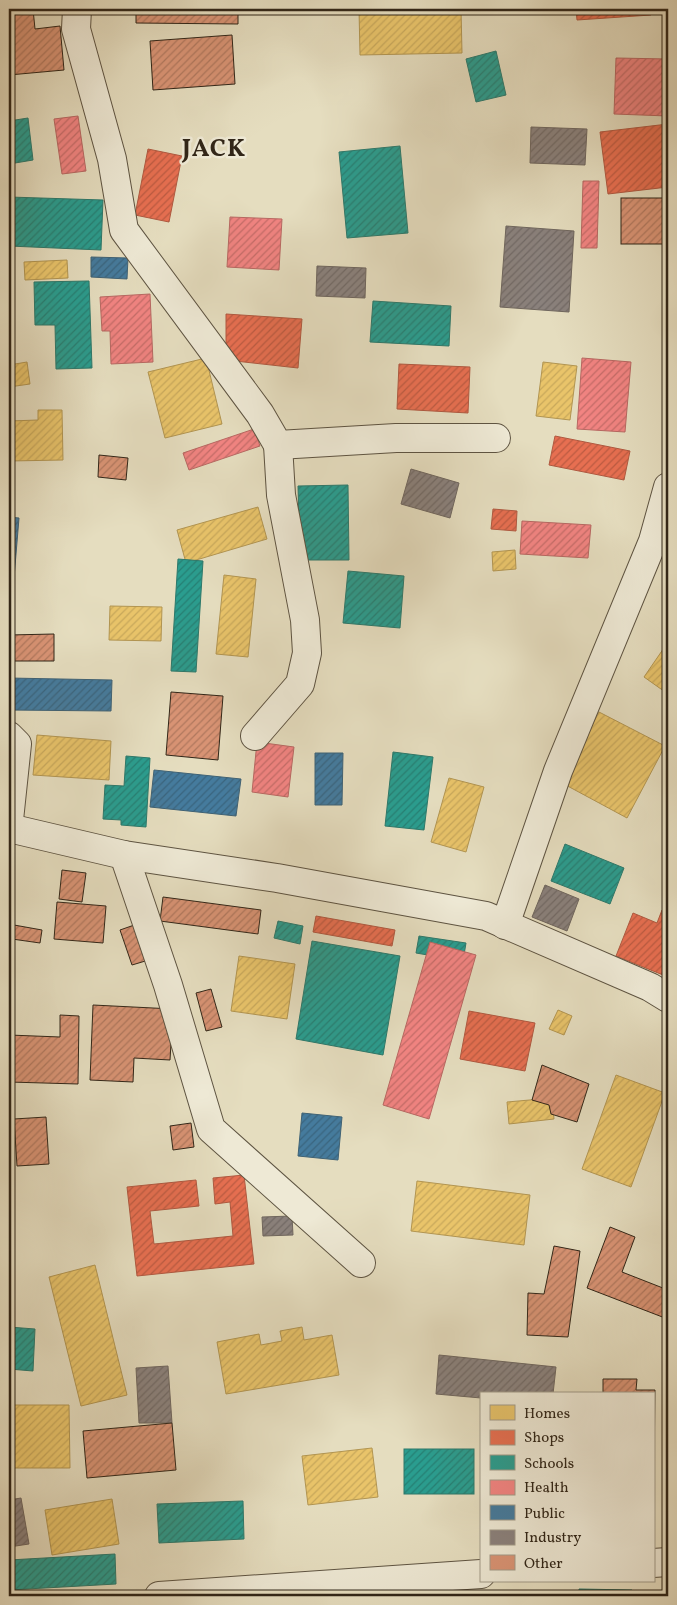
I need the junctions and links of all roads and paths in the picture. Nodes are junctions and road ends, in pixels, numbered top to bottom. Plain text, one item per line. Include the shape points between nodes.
1 (77, 9) edge
2 (496, 438) dead end
3 (278, 445) junction
4 (668, 487) edge
5 (9, 736) edge
6 (255, 736) dead end
7 (9, 820) edge
8 (9, 828) edge
9 (124, 855) junction
10 (505, 925) junction
11 (668, 998) edge
12 (361, 1263) dead end
13 (668, 1562) edge
14 (654, 1563) edge
15 (480, 1574) edge
16 (159, 1596) edge

1 - 3 street via 76,29 112,159 124,230 260,414
2 - 3 street via 396,438
3 - 6 street via 281,495 307,653 300,684
4 - 10 street via 653,540 558,771
5 - 7 street via 17,744
8 - 9 street
9 - 10 street via 277,878 486,916
9 - 12 street via 168,984 211,1129
10 - 11 street via 650,987
13 - 14 street
15 - 16 street

